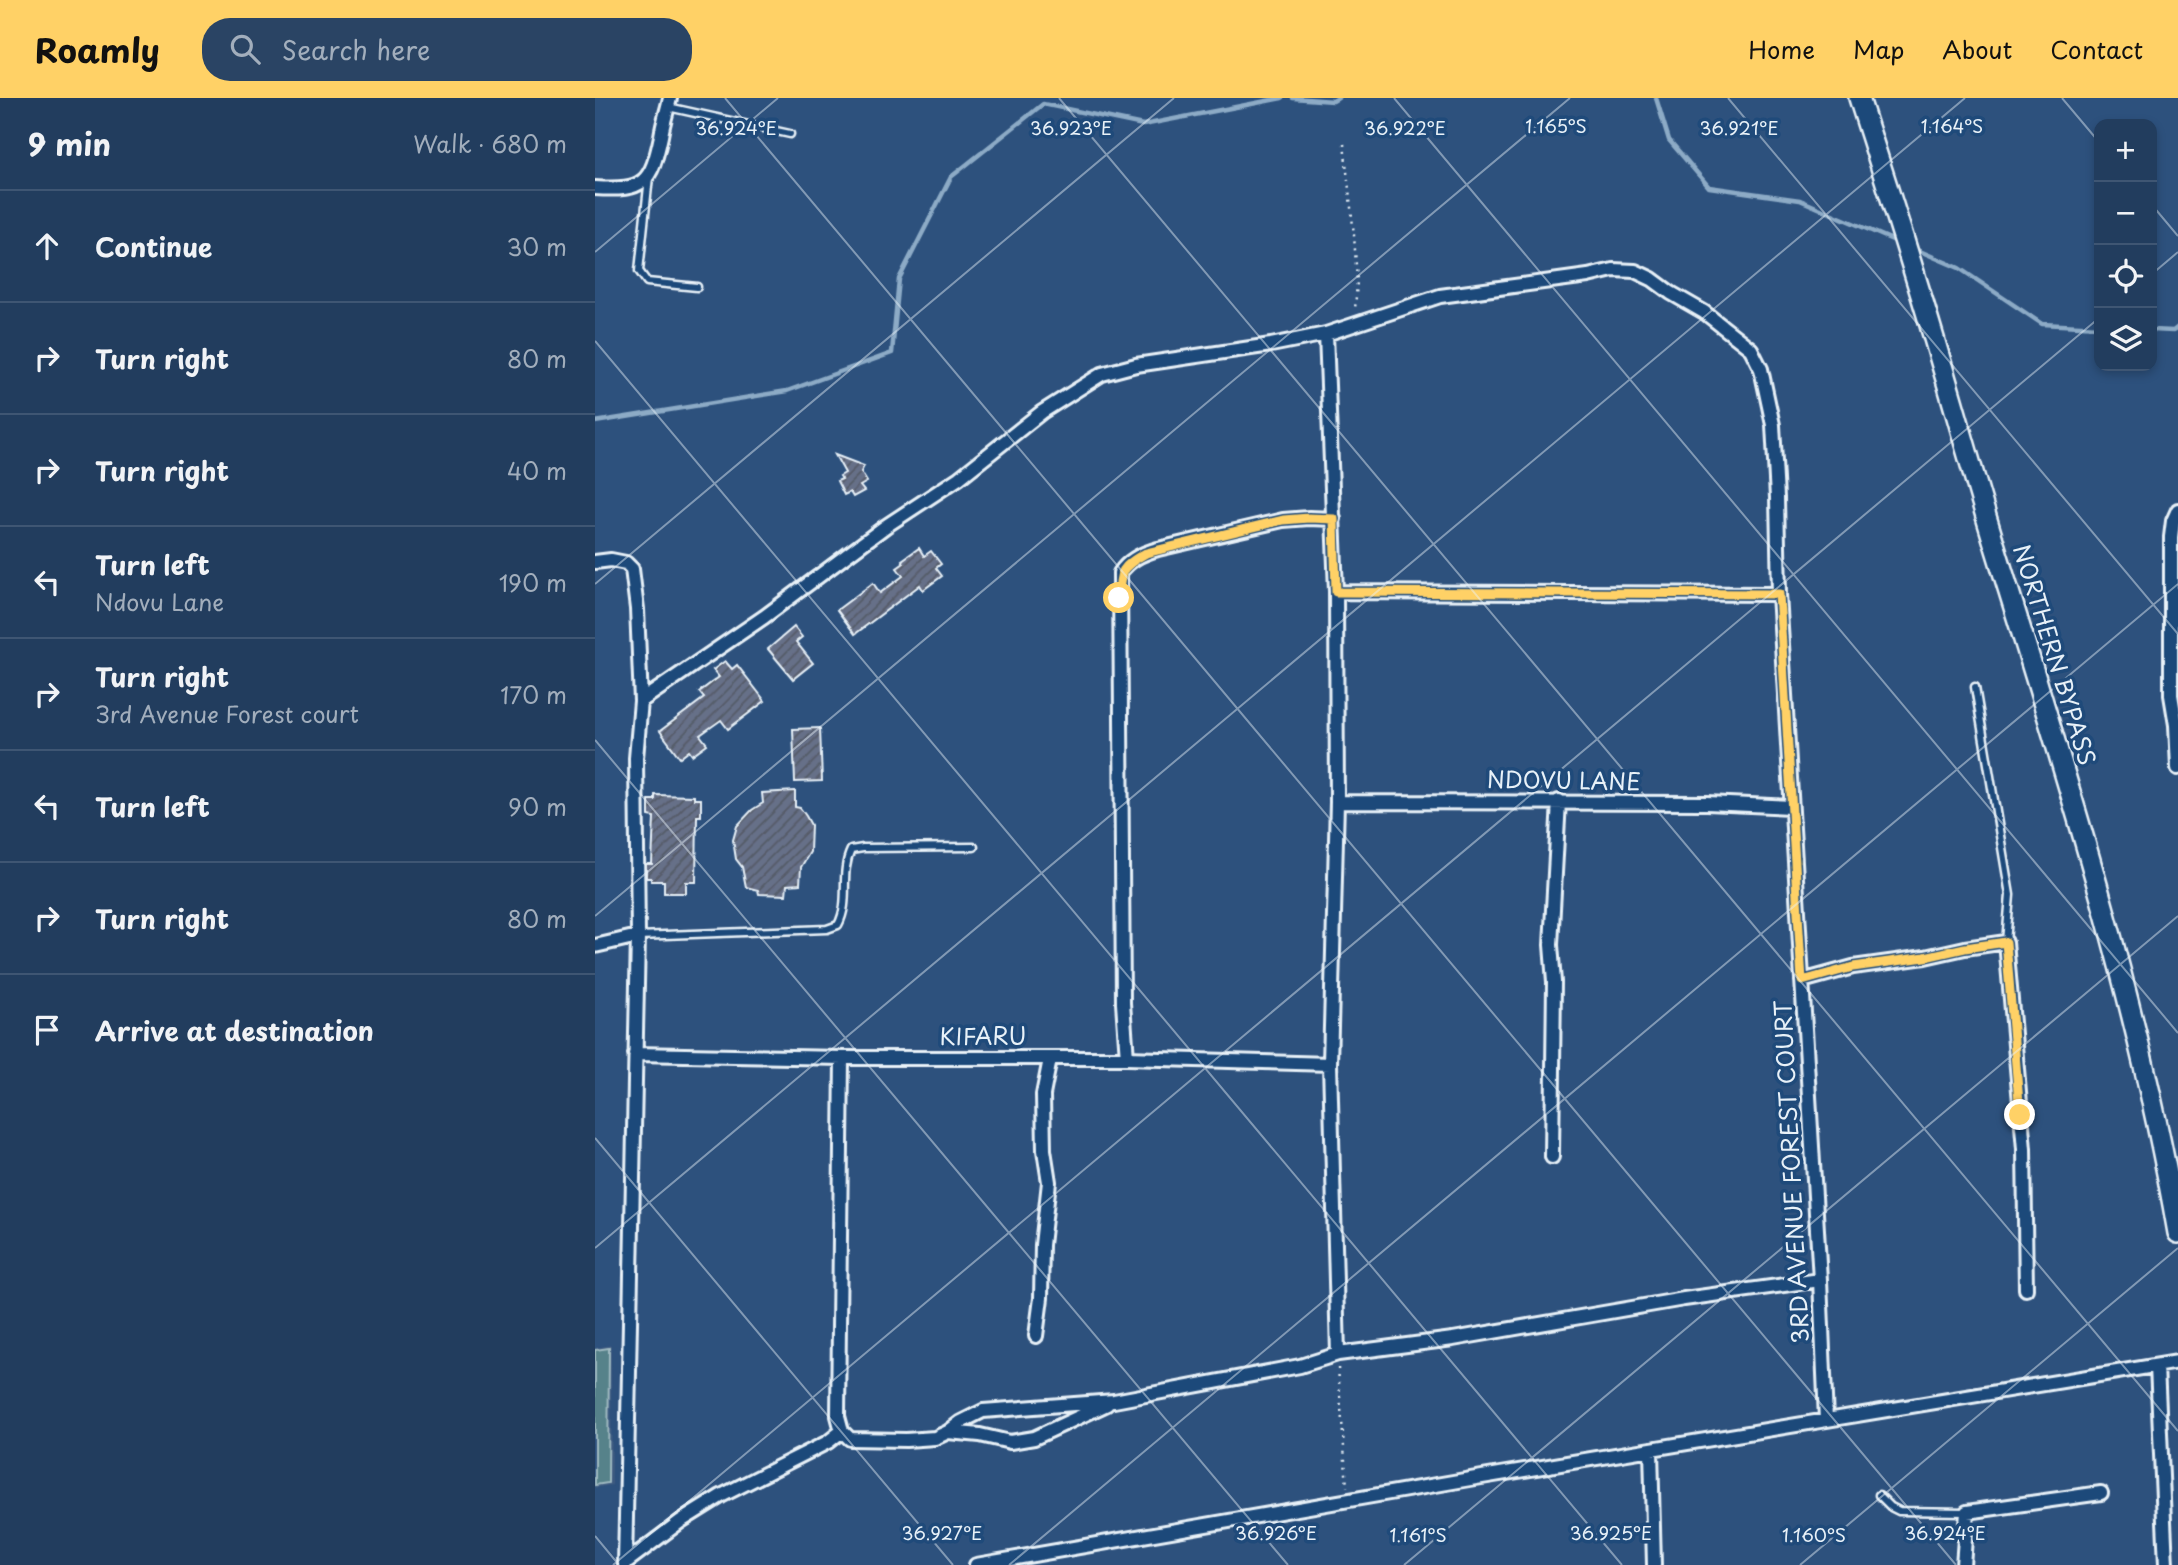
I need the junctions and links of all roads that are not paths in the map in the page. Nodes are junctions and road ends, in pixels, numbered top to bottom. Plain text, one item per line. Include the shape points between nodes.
1 (1859, 98) edge
2 (669, 103) edge
3 (790, 134) dead end
4 (649, 176) junction
5 (595, 188) edge
6 (697, 287) dead end
7 (1326, 334) junction
8 (2178, 510) edge
9 (1334, 519) junction
10 (595, 562) edge
11 (1336, 592) junction
12 (1779, 594) junction
13 (1975, 688) dead end
14 (641, 701) junction
15 (2178, 768) edge
16 (1559, 801) junction
17 (1337, 802) junction
18 (1791, 807) junction
19 (974, 847) dead end
20 (638, 936) junction
21 (2006, 942) junction
22 (595, 946) edge
23 (1802, 981) junction
24 (635, 1054) junction
25 (842, 1058) junction
26 (1127, 1058) junction
27 (1051, 1059) junction
28 (1330, 1064) junction
29 (1552, 1157) dead end
30 (2178, 1233) edge
31 (1820, 1280) junction
32 (2026, 1289) dead end
33 (1036, 1336) dead end
34 (1338, 1354) junction
35 (2178, 1362) edge
36 (2157, 1366) junction
37 (1114, 1401) junction
38 (1826, 1420) junction
39 (842, 1431) junction
40 (948, 1432) junction
41 (1651, 1450) junction
42 (2101, 1493) dead end
43 (1879, 1496) dead end
44 (1966, 1512) junction
45 (625, 1564) edge
46 (976, 1565) edge
47 (1654, 1565) edge
48 (1963, 1565) edge
49 (2166, 1565) edge

1 - 30 main road, NORTHERN BYPASS via 2104,908 2139,1038
2 - 3 lane
2 - 4 street
4 - 5 street via 629,188
4 - 6 lane via 639,271 647,282
7 - 9 street
7 - 12 street, 3RD AVENUE FOREST COURT via 1440,296 1613,270 1652,278 1751,349 1761,369 1773,425
7 - 14 street, 3RD AVENUE FOREST COURT via 1102,374 1042,412 959,478
8 - 15 street via 2171,537 2171,695
9 - 11 street
9 - 26 street via 1283,520 1158,549 1128,563 1121,573
10 - 14 street via 611,560 632,569
11 - 12 street
11 - 17 street
12 - 18 street, 3RD AVENUE FOREST COURT
13 - 21 lane via 2010,895
14 - 20 street via 636,770
16 - 17 street, NDOVU LANE
16 - 18 street, NDOVU LANE
16 - 29 street via 1551,946
17 - 28 street
18 - 23 street, 3RD AVENUE FOREST COURT
19 - 20 lane via 851,850 844,863 845,914 838,925 827,929
20 - 22 street
20 - 24 street
21 - 23 street via 1853,967
21 - 32 street via 2024,1149
23 - 31 street, 3RD AVENUE FOREST COURT
24 - 25 street, KIFARU
24 - 45 street
25 - 27 street, KIFARU
25 - 39 street via 838,1416
26 - 27 street, KIFARU
26 - 28 street, KIFARU
27 - 33 street via 1043,1095 1049,1182
28 - 34 street
31 - 34 street
31 - 38 street, 3RD AVENUE FOREST COURT
34 - 37 street via 1300,1366
35 - 36 street
36 - 38 street
36 - 49 street
37 - 40 street via 983,1411
37 - 40 street via 1034,1438 1010,1442
38 - 41 street
39 - 40 street via 850,1438 905,1440 935,1438
39 - 45 street via 721,1496
41 - 46 street
41 - 47 street
42 - 44 street
43 - 44 lane via 1899,1511
44 - 48 street

